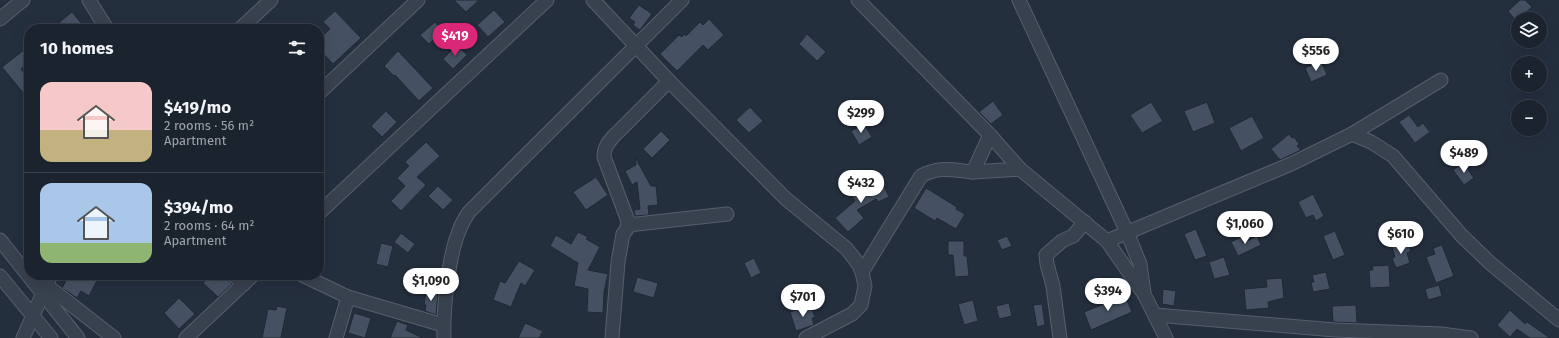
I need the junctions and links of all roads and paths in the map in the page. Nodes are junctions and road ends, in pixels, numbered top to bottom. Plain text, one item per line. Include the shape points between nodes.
1 (23, 0) edge
2 (89, 0) edge
3 (271, 0) edge
4 (418, 0) edge
5 (547, 0) edge
6 (593, 0) edge
7 (682, 0) edge
8 (858, 0) edge
9 (1019, 0) edge
10 (0, 19) edge
11 (104, 24) edge
12 (245, 24) edge
13 (636, 46) junction
14 (1441, 80) dead end
15 (670, 81) junction
16 (324, 88) edge
17 (1352, 134) junction
18 (990, 135) junction
19 (1020, 169) junction
20 (973, 172) junction
21 (324, 208) edge
22 (728, 214) dead end
23 (1085, 222) junction
24 (628, 225) junction
25 (1127, 232) junction
26 (0, 240) edge
27 (1107, 241) junction
28 (24, 263) edge
29 (862, 272) junction
30 (0, 276) edge
31 (247, 280) edge
32 (312, 280) edge
33 (46, 284) edge
34 (1144, 294) junction
35 (348, 297) junction
36 (1155, 315) junction
37 (32, 316) junction
38 (1559, 320) edge
39 (443, 325) junction
40 (1335, 334) edge
41 (22, 338) edge
42 (51, 338) edge
43 (78, 338) edge
44 (114, 338) edge
45 (186, 338) edge
46 (336, 338) edge
47 (444, 338) edge
48 (612, 338) edge
49 (806, 338) edge
50 (1060, 338) edge
51 (1166, 338) edge
52 (1471, 338) edge

1 - 10 street
2 - 11 street
3 - 12 street
4 - 16 street
5 - 21 street
6 - 13 street
7 - 13 street
8 - 18 street
9 - 25 street
13 - 15 street
13 - 39 street via 469,212 454,244
14 - 17 street
15 - 24 street via 613,137 604,150 604,157
15 - 29 street via 786,199 847,249
17 - 25 street via 1291,164
17 - 38 street via 1393,156 1461,236
18 - 19 street
18 - 20 street
19 - 20 street
19 - 23 street
20 - 29 street via 945,169 932,170 921,176
22 - 24 street
23 - 27 street
23 - 50 street via 1073,236 1062,241 1046,255
24 - 48 street via 623,234 618,262
25 - 27 street
25 - 34 street via 1140,264
26 - 28 street
27 - 34 street
29 - 49 street via 865,286 861,305 852,314
30 - 37 street
31 - 45 street
32 - 35 street
33 - 37 street
33 - 43 street
33 - 44 street
34 - 36 street
35 - 39 street
35 - 46 street
36 - 40 street
36 - 51 street
37 - 41 street
37 - 42 street
39 - 47 street
40 - 52 street via 1440,334

